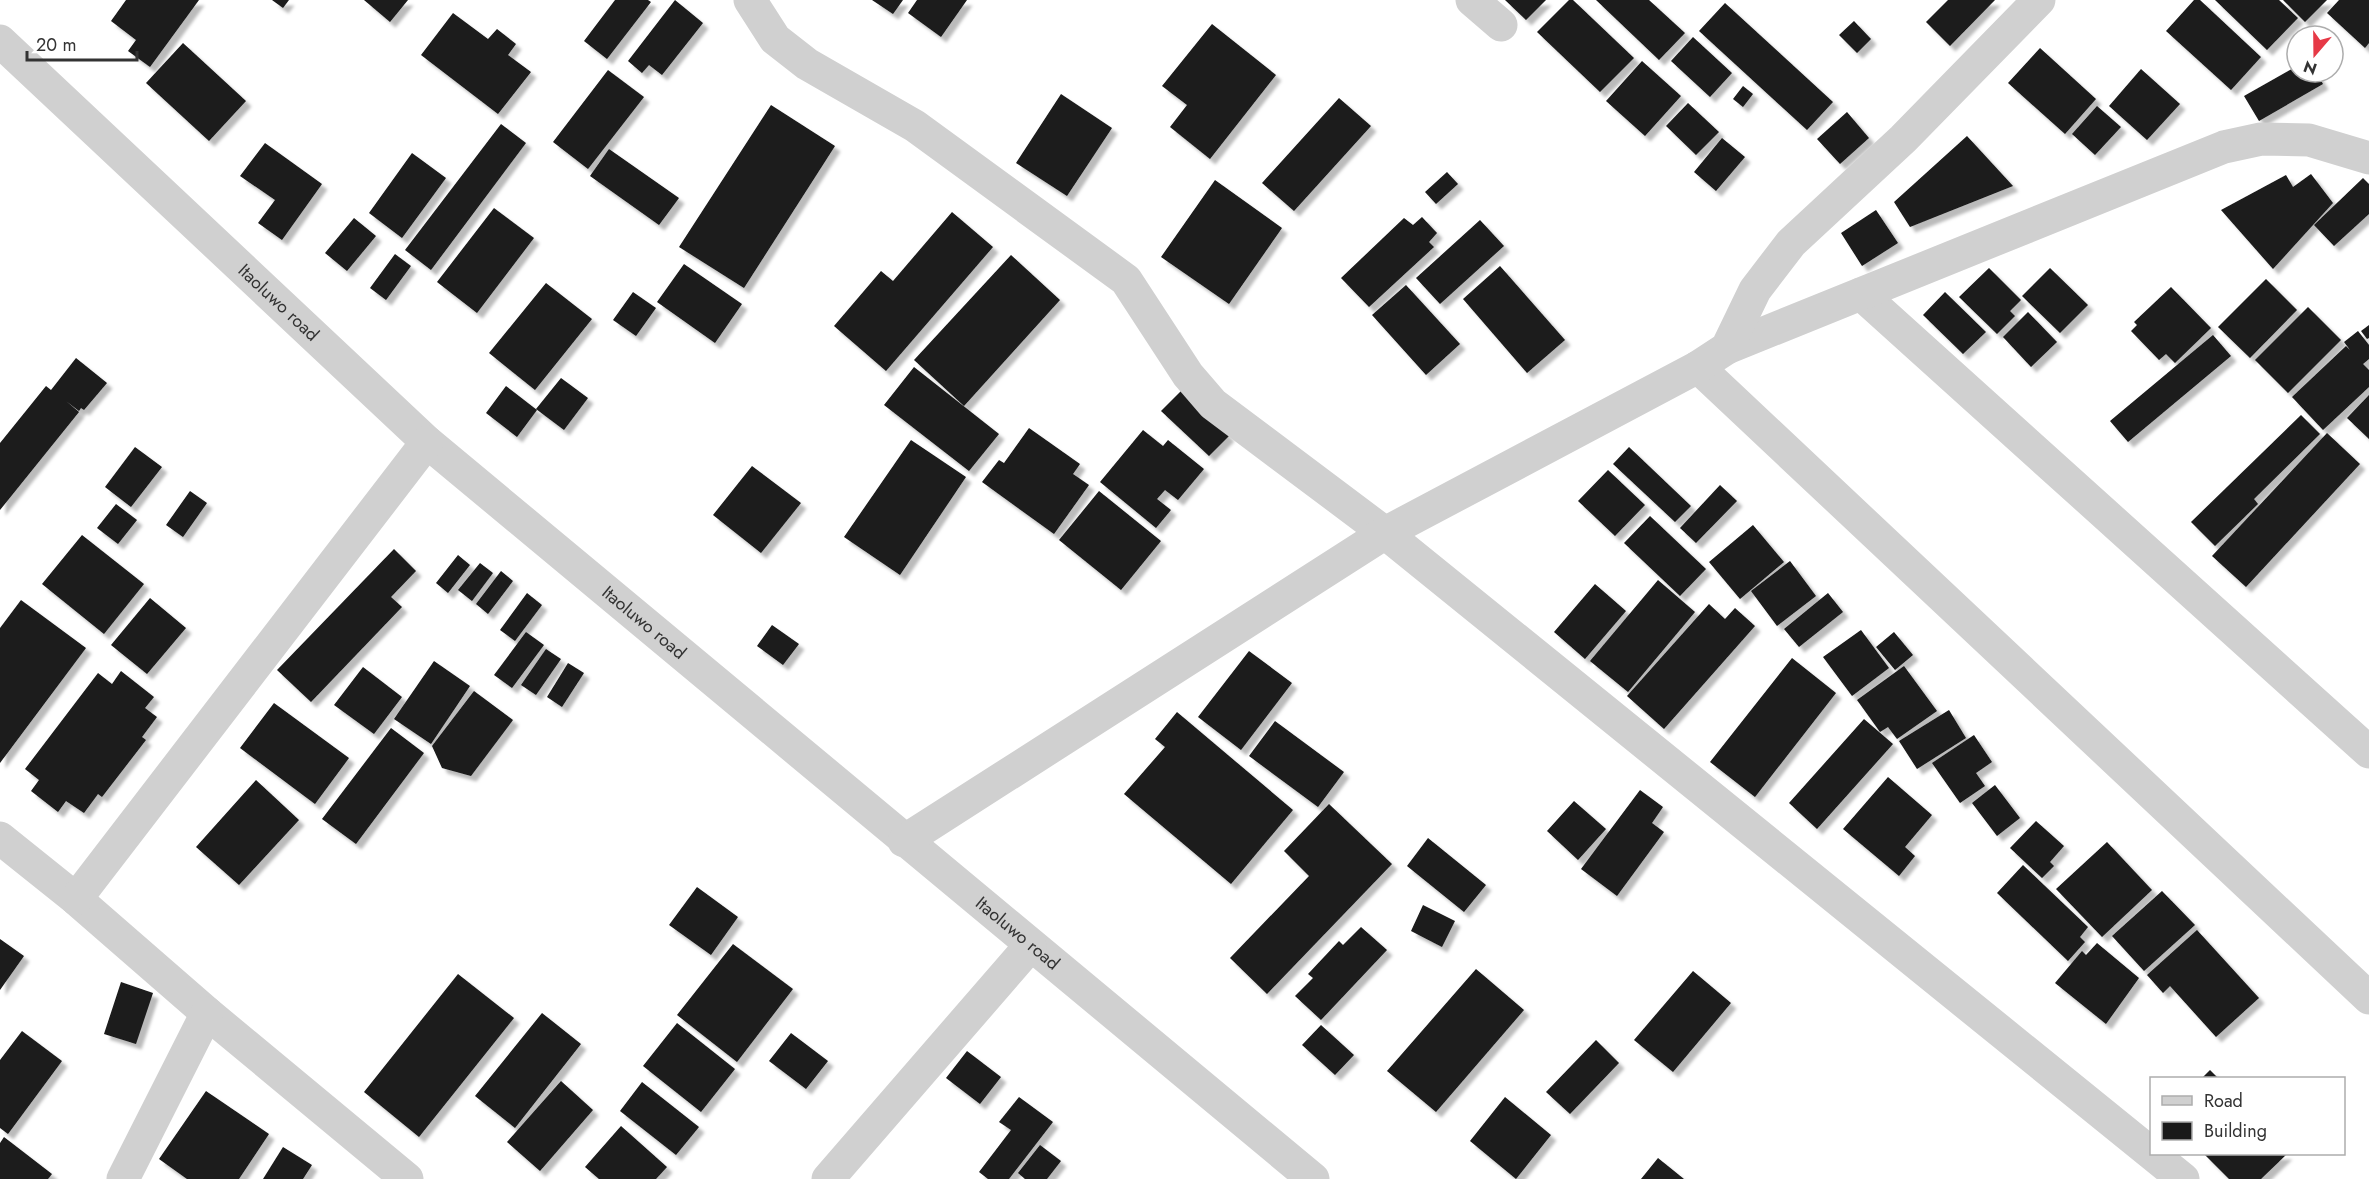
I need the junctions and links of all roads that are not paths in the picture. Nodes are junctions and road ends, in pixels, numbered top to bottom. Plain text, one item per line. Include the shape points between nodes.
1 (750, 0) edge
2 (1472, 0) edge
3 (2039, 0) edge
4 (1501, 25) dead end
5 (0, 41) edge
6 (2369, 158) edge
7 (1861, 294) junction
8 (1727, 348) junction
9 (1698, 367) junction
10 (426, 442) junction
11 (1385, 533) junction
12 (2369, 752) edge
13 (0, 838) edge
14 (904, 841) junction
15 (76, 899) junction
16 (1030, 946) junction
17 (2369, 998) edge
18 (207, 1013) junction
19 (2150, 1153) edge
20 (2152, 1155) edge
21 (123, 1179) edge
22 (408, 1179) edge
23 (828, 1179) edge
24 (1313, 1179) edge
25 (2182, 1179) edge

1 - 11 street via 775,39 807,64 915,126 1126,280 1188,375 1213,404
2 - 4 street
3 - 8 street via 1903,139 1791,243 1755,290
5 - 10 street, Itaoluwo road
6 - 7 street via 2308,140 2261,139 2224,147
7 - 8 street
7 - 12 street
8 - 9 street
9 - 11 street
9 - 17 street
10 - 14 street, Itaoluwo road
10 - 15 street
11 - 14 street
11 - 19 street
13 - 15 street
14 - 16 street, Itaoluwo road
15 - 18 street
16 - 23 street
16 - 24 street, Itaoluwo road
18 - 21 street
18 - 22 street
20 - 25 street

